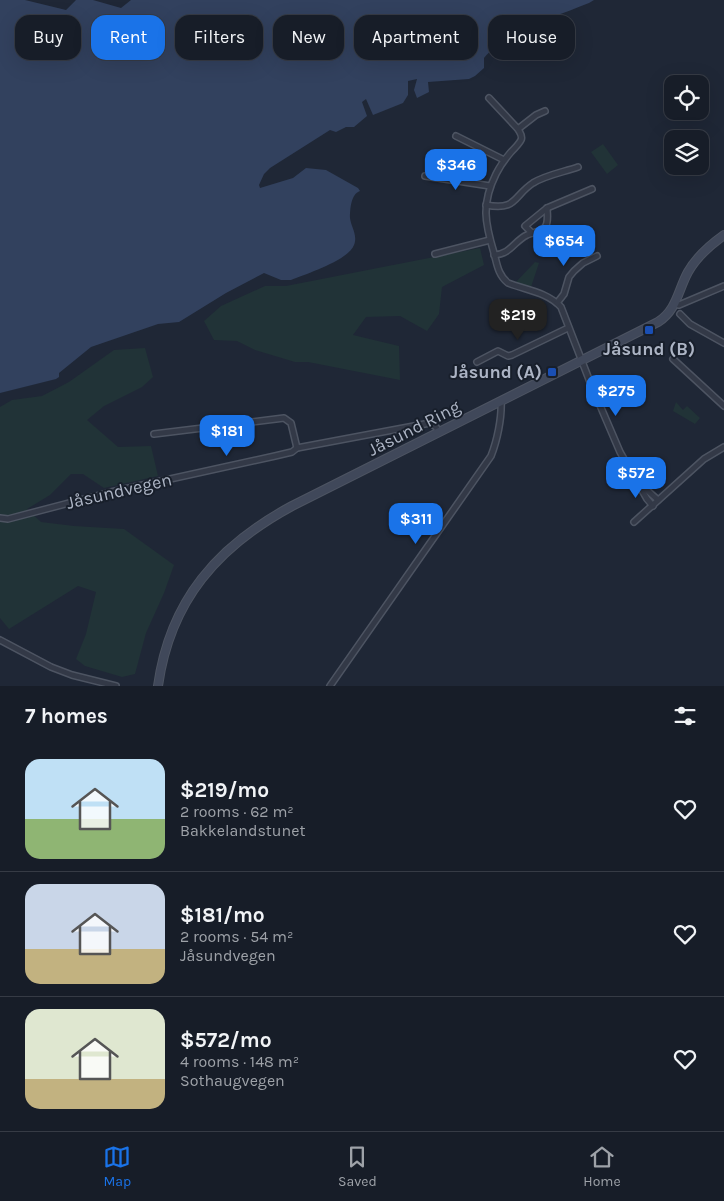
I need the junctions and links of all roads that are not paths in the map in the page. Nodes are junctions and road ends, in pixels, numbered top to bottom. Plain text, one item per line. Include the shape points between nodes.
1 (489, 98) dead end
2 (545, 111) dead end
3 (518, 129) junction
4 (456, 136) dead end
5 (504, 160) junction
6 (578, 167) dead end
7 (425, 176) dead end
8 (490, 186) junction
9 (592, 189) dead end
10 (486, 205) junction
11 (547, 208) junction
12 (532, 233) junction
13 (724, 235) edge
14 (490, 240) junction
15 (435, 254) dead end
16 (494, 256) junction
17 (596, 256) dead end
18 (724, 286) edge
19 (557, 303) junction
20 (675, 304) junction
21 (680, 314) dead end
22 (568, 328) junction
23 (724, 343) edge
24 (673, 359) dead end
25 (581, 361) junction
26 (477, 362) dead end
27 (501, 401) junction
28 (724, 406) edge
29 (439, 432) junction
30 (154, 434) dead end
31 (724, 447) edge
32 (297, 448) junction
33 (636, 480) junction
34 (658, 500) junction
35 (653, 506) junction
36 (0, 518) edge
37 (634, 522) dead end
38 (0, 640) edge
39 (116, 686) edge
40 (158, 686) edge
41 (330, 686) edge

1 - 3 street
2 - 3 street
3 - 5 street via 521,140
4 - 5 street
5 - 8 street
6 - 10 street via 532,184 508,205
7 - 8 street
8 - 10 street
9 - 11 street
10 - 14 street
11 - 12 street via 546,226
11 - 12 street via 525,226
12 - 16 street via 506,253
13 - 20 main road, Jåsund Ring via 692,266
14 - 15 street
14 - 16 street
16 - 19 street via 501,276 508,283 532,290
17 - 19 street via 574,271
18 - 20 street
19 - 22 street via 563,310
20 - 25 main road, Jåsund Ring via 658,322
21 - 23 street via 690,324
22 - 25 street
22 - 26 street via 512,355 498,350
24 - 28 street
25 - 27 main road, Jåsund Ring
25 - 33 street via 620,452
27 - 29 main road, Jåsund Ring
27 - 41 street via 494,449 490,456
29 - 32 street, Jåsundvegen via 430,423
29 - 40 main road, Jåsund Ring via 281,512 231,546 209,569 188,599 169,639
30 - 32 street via 284,418 290,423
31 - 34 street via 704,459
32 - 36 street, Jåsundvegen via 292,452 8,519
33 - 34 street
33 - 35 street
34 - 35 street
35 - 37 street
38 - 39 street via 51,667

